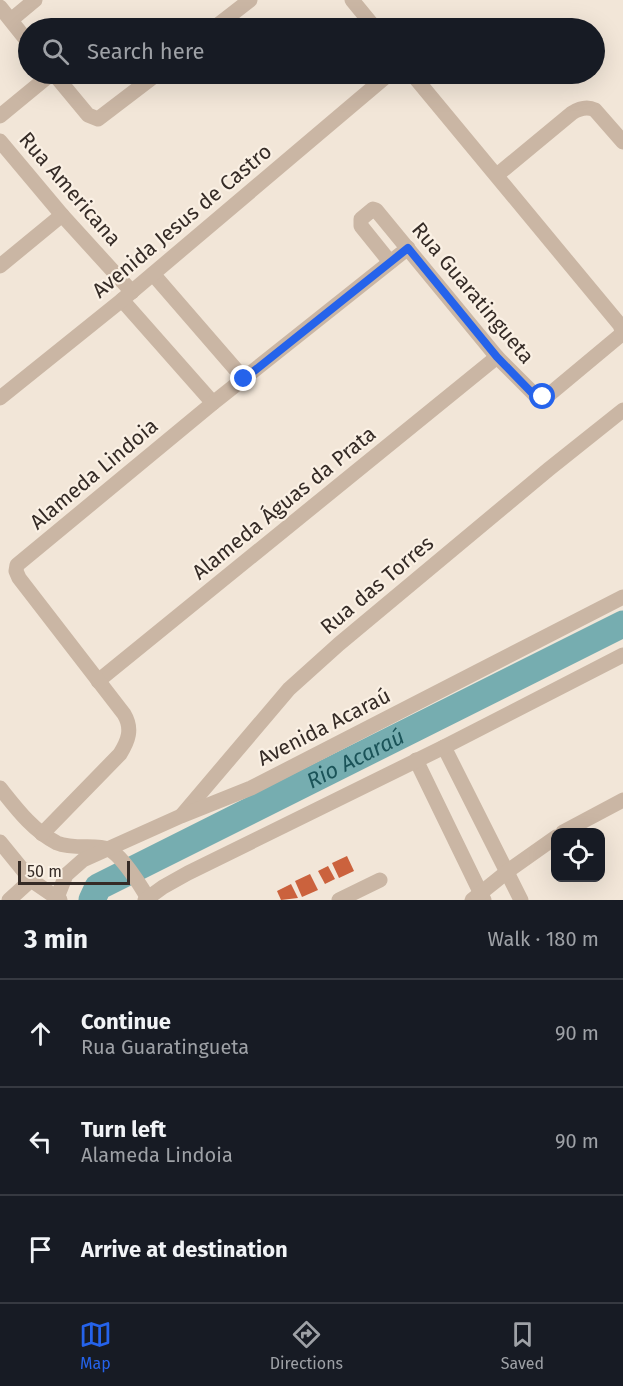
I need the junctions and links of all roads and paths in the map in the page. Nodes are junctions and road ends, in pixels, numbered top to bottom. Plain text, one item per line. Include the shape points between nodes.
1 (35, 0) edge
2 (250, 0) edge
3 (352, 0) edge
4 (0, 7) edge
5 (227, 18) edge
6 (367, 18) edge
7 (11, 20) junction
8 (18, 29) edge
9 (40, 84) edge
10 (62, 84) edge
11 (144, 84) edge
12 (377, 84) edge
13 (420, 84) edge
14 (0, 116) edge
15 (0, 141) edge
16 (623, 142) edge
17 (497, 175) junction
18 (62, 214) junction
19 (408, 248) junction
20 (390, 262) junction
21 (0, 266) edge
22 (153, 274) junction
23 (127, 296) junction
24 (622, 334) edge
25 (497, 357) junction
26 (244, 379) junction
27 (0, 398) edge
28 (213, 404) junction
29 (623, 410) edge
30 (621, 597) edge
31 (623, 655) edge
32 (98, 681) junction
33 (444, 747) junction
34 (416, 760) junction
35 (0, 788) edge
36 (623, 800) edge
37 (181, 816) junction
38 (570, 828) edge
39 (42, 834) junction
40 (551, 840) edge
41 (0, 842) edge
42 (114, 853) junction
43 (508, 871) junction
44 (31, 880) junction
45 (380, 880) dead end
46 (145, 896) edge
47 (479, 898) edge
48 (58, 899) edge
49 (9, 900) edge
50 (339, 900) edge
51 (521, 900) edge

1 - 7 street
2 - 5 street
3 - 6 street
4 - 7 street
7 - 8 street
9 - 14 street
10 - 11 street via 88,115 98,119
12 - 22 street, Avenida Jesus de Castro
13 - 17 street
15 - 18 street, Rua Americana
16 - 17 street via 595,110 582,108
17 - 24 street via 621,325
18 - 21 street
18 - 23 street, Rua Americana
19 - 20 street, Alameda Lindoia
19 - 20 street, Rua Guaratingueta via 376,210 365,214 361,226
19 - 25 street, Rua Guaratingueta
20 - 26 street, Alameda Lindoia
22 - 23 street, Avenida Jesus de Castro
22 - 26 street
23 - 27 street, Avenida Jesus de Castro
23 - 28 street, Rua Americana
24 - 25 street, Rua Guaratingueta via 543,397 533,394
25 - 32 street, Alameda Águas da Prata
26 - 28 street, Alameda Lindoia
28 - 32 street, Alameda Lindoia via 16,568 19,578
29 - 37 street, Rua das Torres via 289,689
30 - 37 street, Avenida Acaraú via 251,788
31 - 33 street
32 - 39 street, Alameda Lindoia via 127,719 127,743
33 - 34 street
33 - 43 street
34 - 46 street
34 - 47 street
35 - 39 street
36 - 38 street
37 - 42 street, Avenida Acaraú
39 - 42 street via 59,844
40 - 43 street
41 - 44 street
42 - 46 street
42 - 48 street, Avenida Acaraú via 83,860 72,868 61,884
43 - 47 street
43 - 51 street
44 - 48 street
44 - 49 street
45 - 50 street

